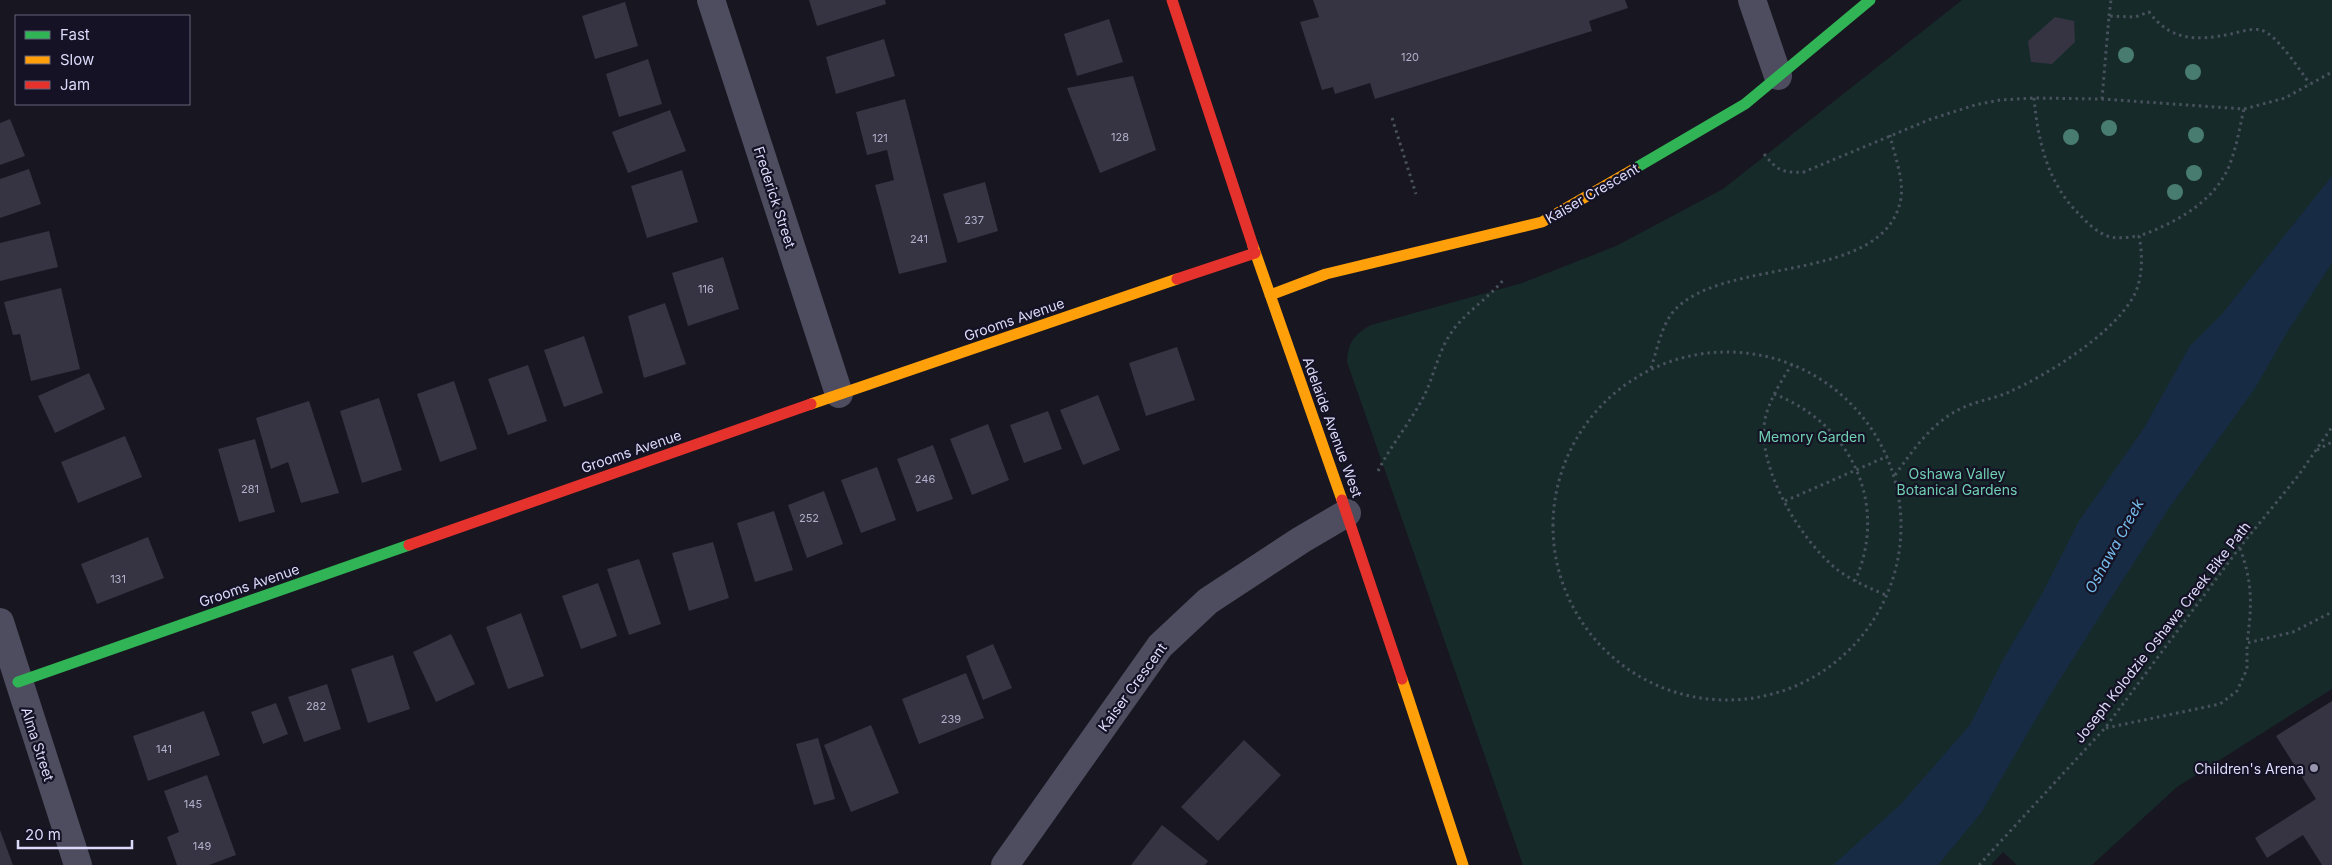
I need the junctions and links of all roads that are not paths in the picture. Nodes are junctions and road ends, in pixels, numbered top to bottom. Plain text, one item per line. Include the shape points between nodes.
1 (711, 0) edge
2 (1172, 0) edge
3 (1752, 0) edge
4 (1870, 0) edge
5 (1778, 76) junction
6 (1255, 253) junction
7 (1270, 295) junction
8 (839, 394) junction
9 (1347, 513) junction
10 (0, 622) edge
11 (18, 682) junction
12 (78, 865) edge
13 (1004, 865) edge
14 (1463, 865) edge

1 - 8 street, Frederick Street
2 - 6 street, Adelaide Avenue West
3 - 5 street
4 - 5 street, Kaiser Crescent
5 - 7 street, Kaiser Crescent via 1745,104 1542,222 1326,274
6 - 7 street, Adelaide Avenue West
6 - 8 street, Grooms Avenue
7 - 9 street, Adelaide Avenue West
8 - 11 street, Grooms Avenue
9 - 13 street, Kaiser Crescent via 1208,601 1160,646
9 - 14 street, Adelaide Avenue West
10 - 11 street, Alma Street
11 - 12 street, Alma Street

